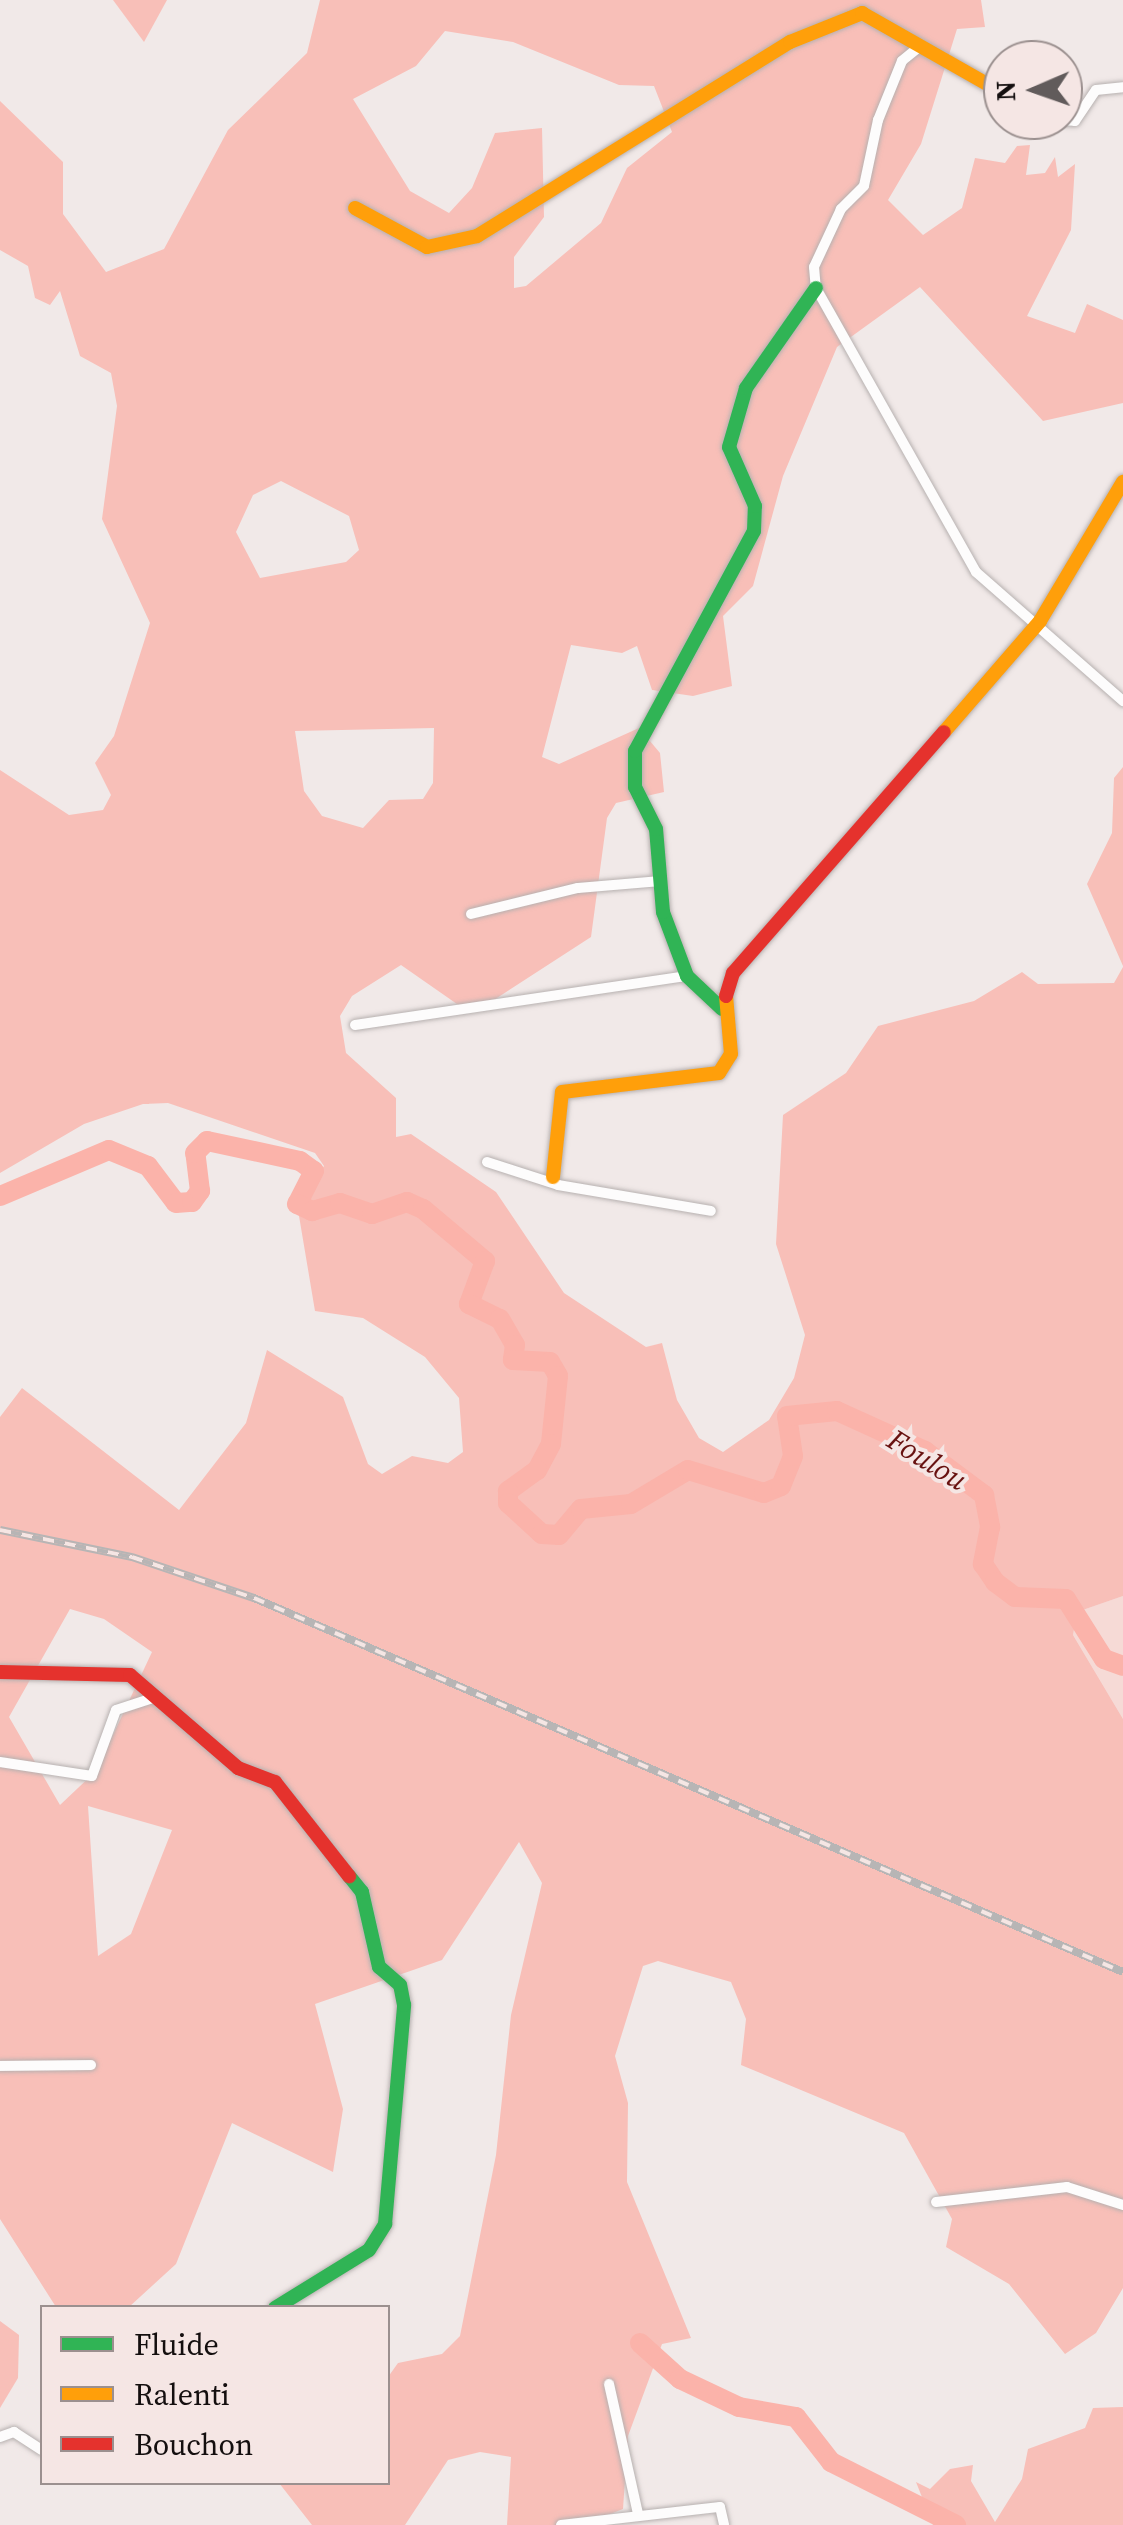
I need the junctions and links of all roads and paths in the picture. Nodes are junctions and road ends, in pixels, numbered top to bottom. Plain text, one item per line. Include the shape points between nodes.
1 (919, 47) junction
2 (983, 82) edge
3 (1123, 87) edge
4 (1083, 109) edge
5 (355, 208) dead end
6 (816, 288) junction
7 (1123, 482) edge
8 (1040, 620) junction
9 (1123, 702) edge
10 (661, 882) junction
11 (471, 914) dead end
12 (686, 976) junction
13 (722, 1009) junction
14 (355, 1026) dead end
15 (486, 1162) dead end
16 (554, 1177) junction
17 (711, 1212) dead end
18 (0, 1672) edge
19 (156, 1698) junction
20 (0, 1762) edge
21 (91, 2065) dead end
22 (0, 2066) edge
23 (936, 2202) dead end
24 (1123, 2205) edge
25 (280, 2305) edge
26 (608, 2384) dead end
27 (0, 2437) edge
28 (40, 2449) edge
29 (638, 2514) junction
30 (561, 2525) edge
31 (724, 2525) edge

1 - 2 street
1 - 5 street via 882,19 836,19 478,236 428,247
1 - 6 street via 902,62 878,120 864,186 842,209 814,268
3 - 4 street via 1096,90
6 - 8 street via 976,572
6 - 10 street via 746,388 728,447 755,506 754,532 635,751 635,787 656,830
7 - 8 street
8 - 9 street
8 - 13 street via 816,870 733,973
10 - 11 street via 578,888
10 - 12 street
12 - 13 street
12 - 14 street
13 - 16 street via 731,1054 719,1072 562,1092
15 - 16 street
16 - 17 street
18 - 19 street via 130,1675
19 - 20 street via 116,1710 92,1776
19 - 25 street via 238,1768 275,1782 362,1892 380,1967 400,1985 385,2224 369,2250
21 - 22 street
23 - 24 street via 1067,2187
26 - 29 street
27 - 28 street via 14,2432
29 - 30 street
29 - 31 street via 720,2507

